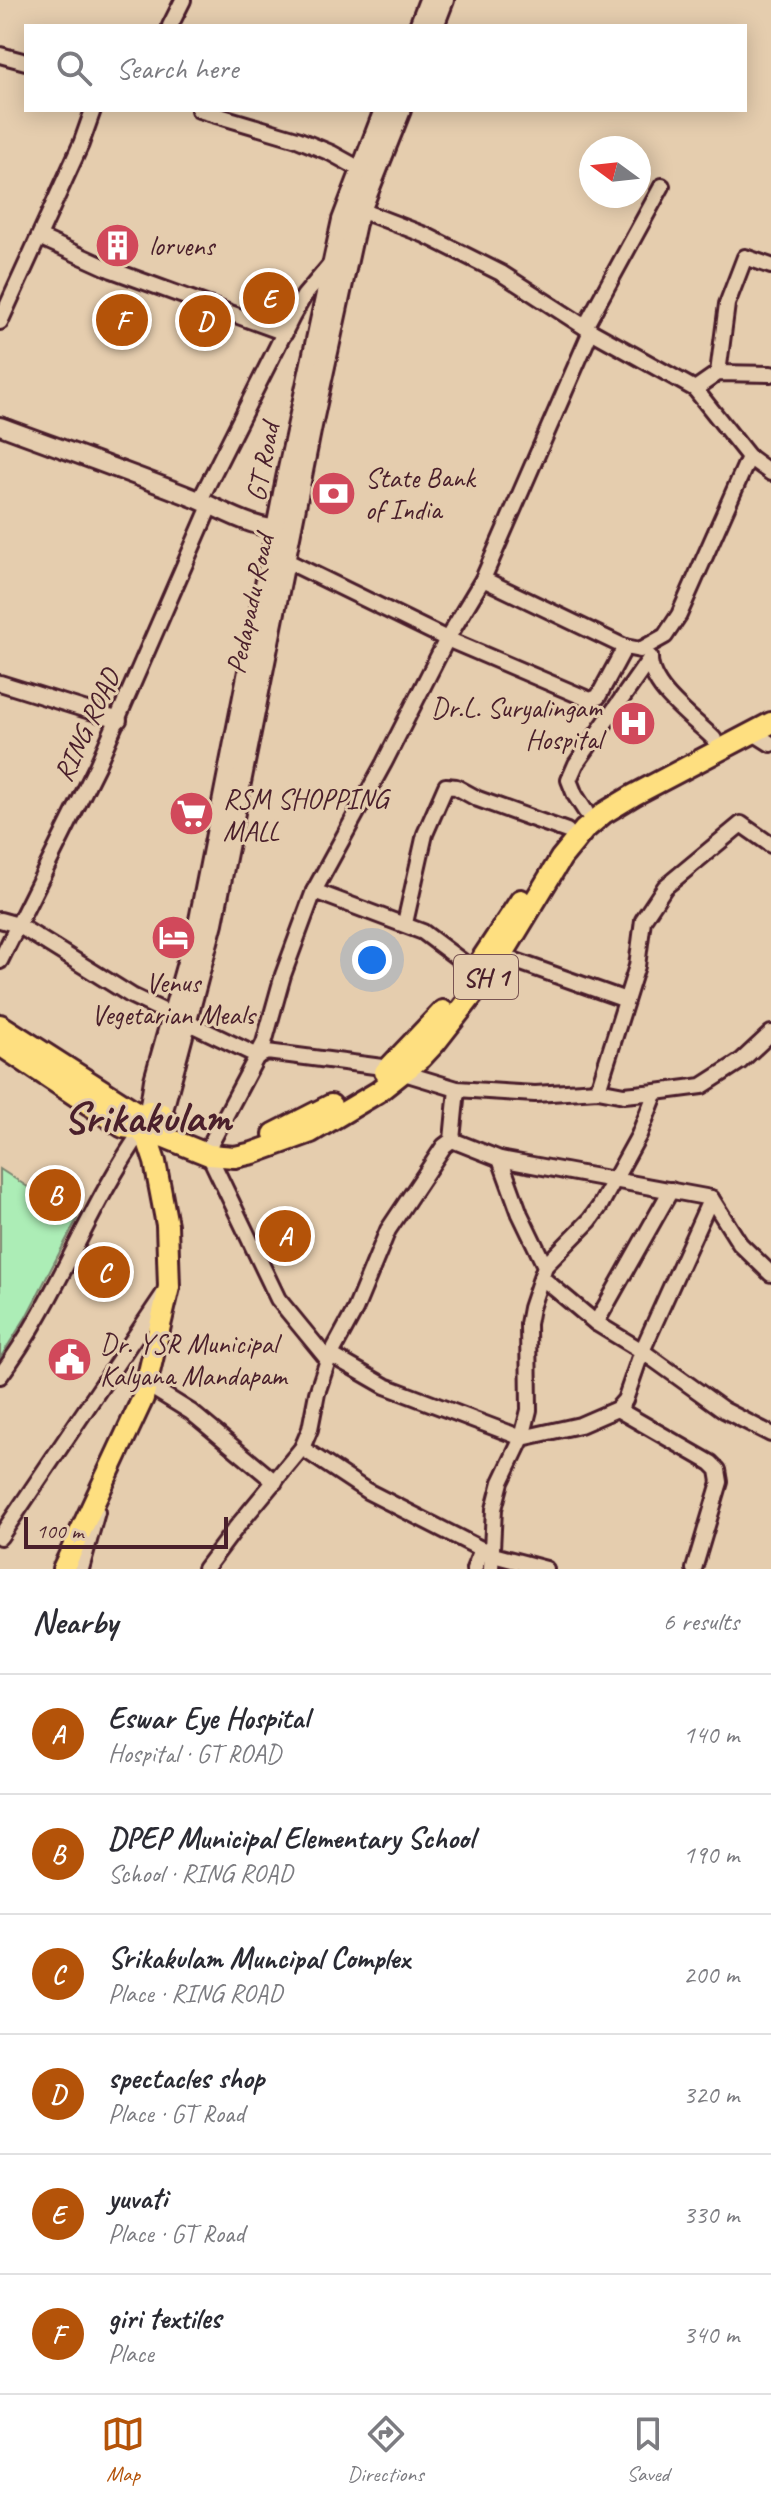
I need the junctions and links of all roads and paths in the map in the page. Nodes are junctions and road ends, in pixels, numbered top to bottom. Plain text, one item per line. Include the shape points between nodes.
1 (183, 0) edge
2 (429, 0) edge
3 (444, 0) edge
4 (171, 24) edge
5 (420, 24) edge
6 (435, 24) edge
7 (0, 55) edge
8 (24, 61) edge
9 (92, 112) edge
10 (206, 112) edge
11 (383, 112) edge
12 (400, 112) edge
13 (360, 169) junction
14 (662, 186) dead end
15 (353, 207) junction
16 (39, 237) junction
17 (332, 264) junction
18 (771, 266) edge
19 (0, 322) edge
20 (588, 329) junction
21 (285, 333) junction
22 (718, 373) junction
23 (771, 374) edge
24 (695, 389) junction
25 (0, 426) edge
26 (749, 457) junction
27 (771, 473) edge
28 (205, 503) junction
29 (285, 529) junction
30 (287, 561) junction
31 (483, 579) junction
32 (447, 639) junction
33 (654, 643) junction
34 (625, 647) junction
35 (649, 660) junction
36 (0, 683) edge
37 (771, 708) edge
38 (119, 720) junction
39 (771, 723) edge
40 (752, 732) junction
41 (714, 739) junction
42 (771, 744) edge
43 (586, 812) junction
44 (567, 831) junction
45 (771, 845) edge
46 (314, 891) junction
47 (0, 920) edge
48 (405, 923) junction
49 (18, 925) junction
50 (494, 954) junction
51 (0, 961) edge
52 (475, 971) junction
53 (626, 1000) junction
54 (181, 1018) junction
55 (0, 1025) edge
56 (771, 1035) edge
57 (0, 1045) edge
58 (258, 1056) junction
59 (397, 1070) junction
60 (457, 1089) junction
61 (598, 1090) junction
62 (656, 1092) junction
63 (152, 1127) junction
64 (452, 1140) junction
65 (210, 1150) junction
66 (500, 1159) junction
67 (614, 1180) junction
68 (671, 1190) junction
69 (711, 1198) junction
70 (543, 1272) junction
71 (771, 1274) edge
72 (169, 1287) junction
73 (596, 1323) junction
74 (642, 1351) junction
75 (329, 1358) junction
76 (0, 1376) edge
77 (146, 1384) junction
78 (617, 1409) junction
79 (771, 1434) edge
80 (522, 1438) junction
81 (302, 1448) junction
82 (275, 1482) junction
83 (103, 1484) junction
84 (0, 1537) edge
85 (489, 1558) edge
86 (63, 1569) edge
87 (81, 1569) edge
88 (205, 1569) edge
89 (474, 1569) edge
90 (546, 1569) edge
91 (694, 1569) edge

1 - 4 street
2 - 5 main road
3 - 6 main road
7 - 8 street
9 - 16 street
10 - 13 street via 297,139
11 - 13 main road, GT Road
12 - 15 main road, Pedapadu Road
13 - 15 main road, GT Road
14 - 20 street
15 - 17 main road, GT Road
15 - 20 street via 489,266
15 - 29 main road, Pedapadu Road via 312,426
16 - 19 street
16 - 21 street via 112,270
17 - 21 street, RING ROAD via 304,296
17 - 29 main road, GT Road
18 - 22 street via 745,257 727,304
20 - 24 street
20 - 31 street
21 - 28 street, RING ROAD
22 - 23 street
22 - 24 street
24 - 26 street
25 - 28 street
26 - 27 street
26 - 33 street via 679,615
28 - 29 street
28 - 38 street, RING ROAD
29 - 30 main road, Pedapadu Road
29 - 54 main road, GT Road
30 - 32 street
30 - 54 main road, Pedapadu Road via 213,923
31 - 32 street
31 - 34 street
32 - 34 street via 590,700 598,697
32 - 46 street
33 - 34 street via 640,650
33 - 35 street
35 - 41 street via 651,675 662,689
35 - 43 street via 569,780
36 - 38 street
37 - 41 main road, SH 1
38 - 49 street, RING ROAD
39 - 40 main road, SH 1
40 - 42 street
40 - 50 main road, SH 1 via 604,813 570,845
41 - 43 main road, SH 1
43 - 44 main road, SH 1
44 - 48 street via 446,786 425,834
44 - 50 main road, SH 1
45 - 53 street via 741,824 665,887 643,920
46 - 48 street
46 - 58 street
47 - 49 street
48 - 52 street
49 - 51 street, RING ROAD
49 - 54 street via 132,996
50 - 52 main road, SH 1
50 - 53 street
50 - 59 main road, SH 1 via 435,1043
52 - 59 main road, SH 1
53 - 61 street
54 - 58 street
54 - 63 main road, GT Road via 154,1080
55 - 63 main road, SH 1
56 - 62 street via 702,1086
57 - 63 main road, SH 1 via 123,1127
58 - 59 street via 267,1052
58 - 65 street
59 - 60 street
59 - 65 main road, SH 1 via 378,1092 295,1139 235,1157
60 - 61 street via 535,1094
60 - 64 street
61 - 62 street via 624,1095
62 - 67 street
63 - 65 main road, SH 1
63 - 72 main road via 167,1225
63 - 76 street via 115,1172 40,1314
64 - 66 street
64 - 75 street via 388,1230
65 - 75 street via 278,1299
66 - 67 street
66 - 70 street
67 - 68 street
67 - 70 street via 590,1220
68 - 69 street
68 - 73 street
69 - 71 street via 740,1244
69 - 74 street
70 - 73 street
70 - 80 street via 528,1324 529,1410
72 - 77 main road
72 - 84 street
73 - 74 street
74 - 78 street
74 - 79 street via 724,1410
75 - 80 street via 385,1386
75 - 81 street
77 - 82 street via 191,1412
77 - 83 main road
78 - 80 street via 580,1425
78 - 91 street via 718,1470 720,1482
80 - 85 street via 501,1482
81 - 82 street
81 - 85 street via 367,1491
82 - 88 street
83 - 86 main road
83 - 87 street
85 - 89 street
85 - 90 street

